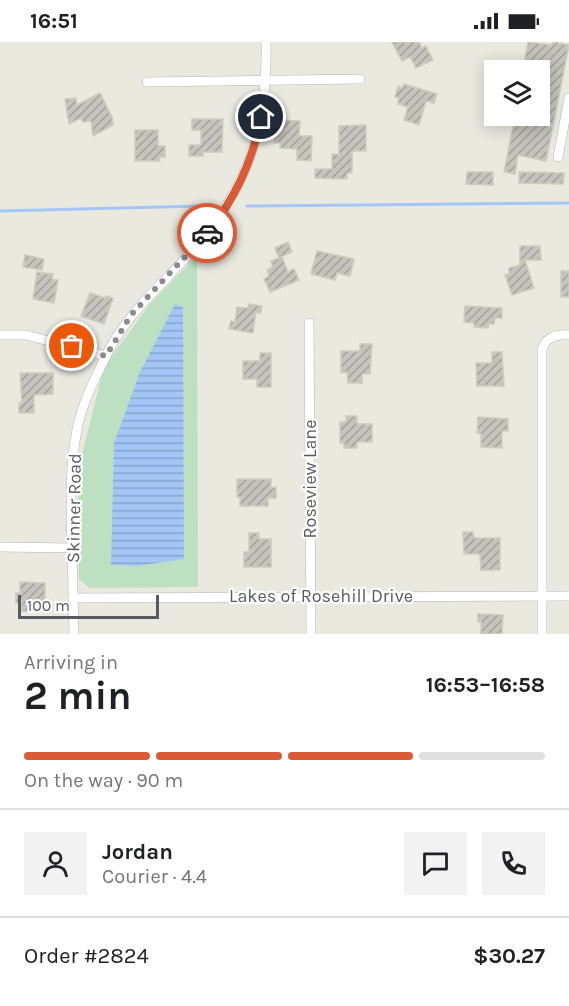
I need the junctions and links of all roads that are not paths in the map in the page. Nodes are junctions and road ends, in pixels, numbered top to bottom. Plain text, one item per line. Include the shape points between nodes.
1 (266, 42) edge
2 (360, 79) dead end
3 (267, 80) junction
4 (147, 82) dead end
5 (569, 98) edge
6 (558, 157) dead end
7 (309, 324) dead end
8 (0, 334) edge
9 (569, 335) edge
10 (106, 356) junction
11 (0, 547) edge
12 (72, 548) junction
13 (543, 594) junction
14 (310, 596) junction
15 (569, 596) edge
16 (73, 598) junction
17 (74, 634) edge
18 (311, 634) edge
19 (543, 634) edge

1 - 3 street, Skinner Road
2 - 3 street
3 - 4 street
3 - 10 street, Skinner Road via 258,135 225,210 131,315
5 - 6 street
7 - 14 street, Roseview Lane
8 - 10 street via 26,335
9 - 13 street via 550,338 543,350
10 - 12 street, Skinner Road via 77,429 70,492
11 - 12 street
12 - 16 street, Skinner Road
13 - 14 street, Lakes of Rosehill Drive
13 - 15 street, Lakes of Rosehill Drive
13 - 19 street
14 - 16 street, Lakes of Rosehill Drive
14 - 18 street, Roseview Lane
16 - 17 street, Skinner Road

